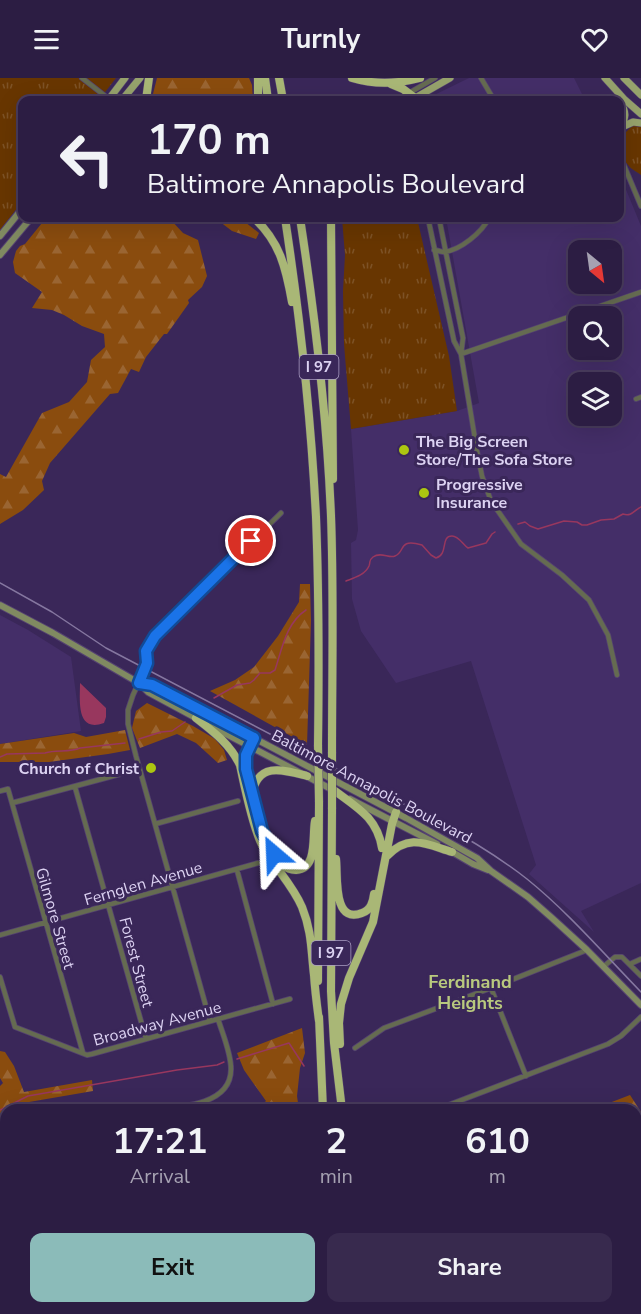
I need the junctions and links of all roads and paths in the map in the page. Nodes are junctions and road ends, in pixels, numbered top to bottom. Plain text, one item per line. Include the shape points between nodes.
1 (82, 78) edge
2 (125, 78) edge
3 (140, 78) edge
4 (149, 78) edge
5 (258, 78) edge
6 (265, 78) edge
7 (279, 78) edge
8 (352, 78) edge
9 (420, 78) edge
10 (435, 78) edge
11 (450, 78) edge
12 (481, 78) edge
13 (604, 78) edge
14 (624, 78) edge
15 (387, 83) junction
16 (641, 95) edge
17 (104, 96) edge
18 (112, 96) edge
19 (126, 96) edge
20 (146, 96) edge
21 (258, 96) edge
22 (267, 96) edge
23 (282, 96) edge
24 (409, 96) edge
25 (413, 96) edge
26 (415, 96) edge
27 (492, 96) edge
28 (615, 96) edge
29 (621, 96) edge
30 (624, 99) edge
31 (624, 110) edge
32 (639, 111) edge
33 (625, 121) joint
34 (641, 123) edge
35 (624, 126) edge
36 (624, 166) edge
37 (641, 206) edge
38 (18, 214) edge
39 (28, 222) edge
40 (258, 222) edge
41 (286, 222) edge
42 (301, 222) edge
43 (331, 222) edge
44 (429, 222) edge
45 (440, 222) edge
46 (486, 222) edge
47 (0, 236) edge
48 (434, 250) junction
49 (445, 251) junction
50 (0, 255) edge
51 (641, 292) edge
52 (461, 354) junction
53 (306, 379) junction
54 (281, 513) dead end
55 (331, 517) junction
56 (0, 604) edge
57 (617, 675) dead end
58 (139, 683) junction
59 (196, 718) junction
60 (249, 741) junction
61 (240, 765) junction
62 (139, 769) junction
63 (307, 776) junction
64 (75, 787) junction
65 (0, 791) edge
66 (335, 791) junction
67 (252, 794) junction
68 (238, 801) dead end
69 (319, 802) junction
70 (12, 803) junction
71 (393, 816) junction
72 (155, 824) junction
73 (332, 828) junction
74 (382, 848) junction
75 (452, 852) junction
76 (386, 857) junction
77 (258, 863) dead end
78 (237, 870) junction
79 (491, 871) junction
80 (174, 887) junction
81 (109, 906) junction
82 (45, 923) junction
83 (0, 935) edge
84 (586, 950) junction
85 (641, 959) edge
86 (630, 964) junction
87 (603, 967) junction
88 (641, 976) edge
89 (0, 977) edge
90 (492, 988) junction
91 (290, 999) dead end
92 (273, 1004) junction
93 (641, 1005) edge
94 (641, 1017) edge
95 (218, 1019) junction
96 (210, 1021) junction
97 (319, 1021) junction
98 (146, 1039) junction
99 (355, 1048) dead end
100 (82, 1053) junction
101 (526, 1076) junction
102 (338, 1078) junction
103 (193, 1104) edge
104 (323, 1104) edge
105 (341, 1104) edge
106 (451, 1104) edge

1 - 17 street
2 - 18 main road
3 - 19 main road
4 - 20 highway
5 - 21 highway
6 - 22 highway
7 - 23 highway
8 - 15 highway
9 - 15 highway
10 - 25 street
11 - 26 main road
12 - 27 street
13 - 28 main road
13 - 29 main road
14 - 16 main road
15 - 24 highway
30 - 32 main road
31 - 33 main road
32 - 33 main road
34 - 35 main road
36 - 37 street
38 - 47 main road
39 - 50 main road
40 - 53 highway via 273,239 284,262
41 - 53 highway, I 97
42 - 55 highway, I 97 via 316,336
43 - 55 highway
44 - 48 street
45 - 49 street
46 - 49 street via 479,233
48 - 49 street
48 - 52 street via 454,341
49 - 52 street via 463,338
51 - 52 street
52 - 57 street via 482,476 491,501 520,544 589,600 608,635
53 - 69 highway, I 97, bridge via 316,536
54 - 58 street via 155,636 146,651 147,663
55 - 73 highway, I 97, bridge
56 - 58 main road, Baltimore Annapolis Boulevard
58 - 59 main road, Baltimore Annapolis Boulevard
58 - 60 main road, Baltimore Annapolis Boulevard via 152,685
58 - 62 street via 127,720
59 - 60 main road, Baltimore Annapolis Boulevard
59 - 61 highway via 225,742
60 - 61 highway
60 - 63 main road, Baltimore Annapolis Boulevard
60 - 67 highway via 246,765
60 - 71 main road, Baltimore Annapolis Boulevard
61 - 97 highway via 260,839 294,891 308,926
62 - 64 street
62 - 72 street
63 - 66 main road, Baltimore Annapolis Boulevard
63 - 67 highway via 270,771 258,780
64 - 70 street
64 - 81 street, Forest Street
65 - 70 street, Gilmore Street via 8,789
66 - 71 main road, Baltimore Annapolis Boulevard
66 - 74 highway via 372,821
67 - 69 highway via 268,845 282,864 292,870 305,867 312,857
68 - 72 street
69 - 97 highway, I 97
70 - 82 street, Gilmore Street
71 - 74 highway
71 - 75 main road, Baltimore Annapolis Boulevard
71 - 76 highway
71 - 79 main road, Baltimore Annapolis Boulevard via 466,851
72 - 80 street
73 - 74 highway via 338,899 351,914 361,914 370,907
73 - 102 highway, I 97 via 332,991
75 - 76 highway via 411,842
75 - 79 main road, Baltimore Annapolis Boulevard
76 - 102 highway via 373,922 341,1004
77 - 78 street, Fernglen Avenue
78 - 80 street, Fernglen Avenue
78 - 92 street
79 - 84 main road, Baltimore Annapolis Boulevard via 528,897
80 - 81 street, Fernglen Avenue
80 - 96 street
81 - 82 street, Fernglen Avenue
81 - 98 street, Forest Street
82 - 83 street, Fernglen Avenue
82 - 100 street, Gilmore Street
84 - 87 main road, Baltimore Annapolis Boulevard
84 - 90 street
85 - 86 street
86 - 87 street via 617,957
86 - 88 street
87 - 93 main road, Baltimore Annapolis Boulevard
89 - 100 street, Broadway Avenue via 15,1027
90 - 99 street via 384,1028
90 - 101 street
91 - 92 street, Broadway Avenue
92 - 95 street, Broadway Avenue
94 - 101 street via 608,1044
95 - 96 street, Broadway Avenue
95 - 103 street via 231,1074 217,1095
96 - 98 street, Broadway Avenue
97 - 104 highway, I 97
98 - 100 street, Broadway Avenue via 92,1054
101 - 106 street
102 - 105 highway, I 97

